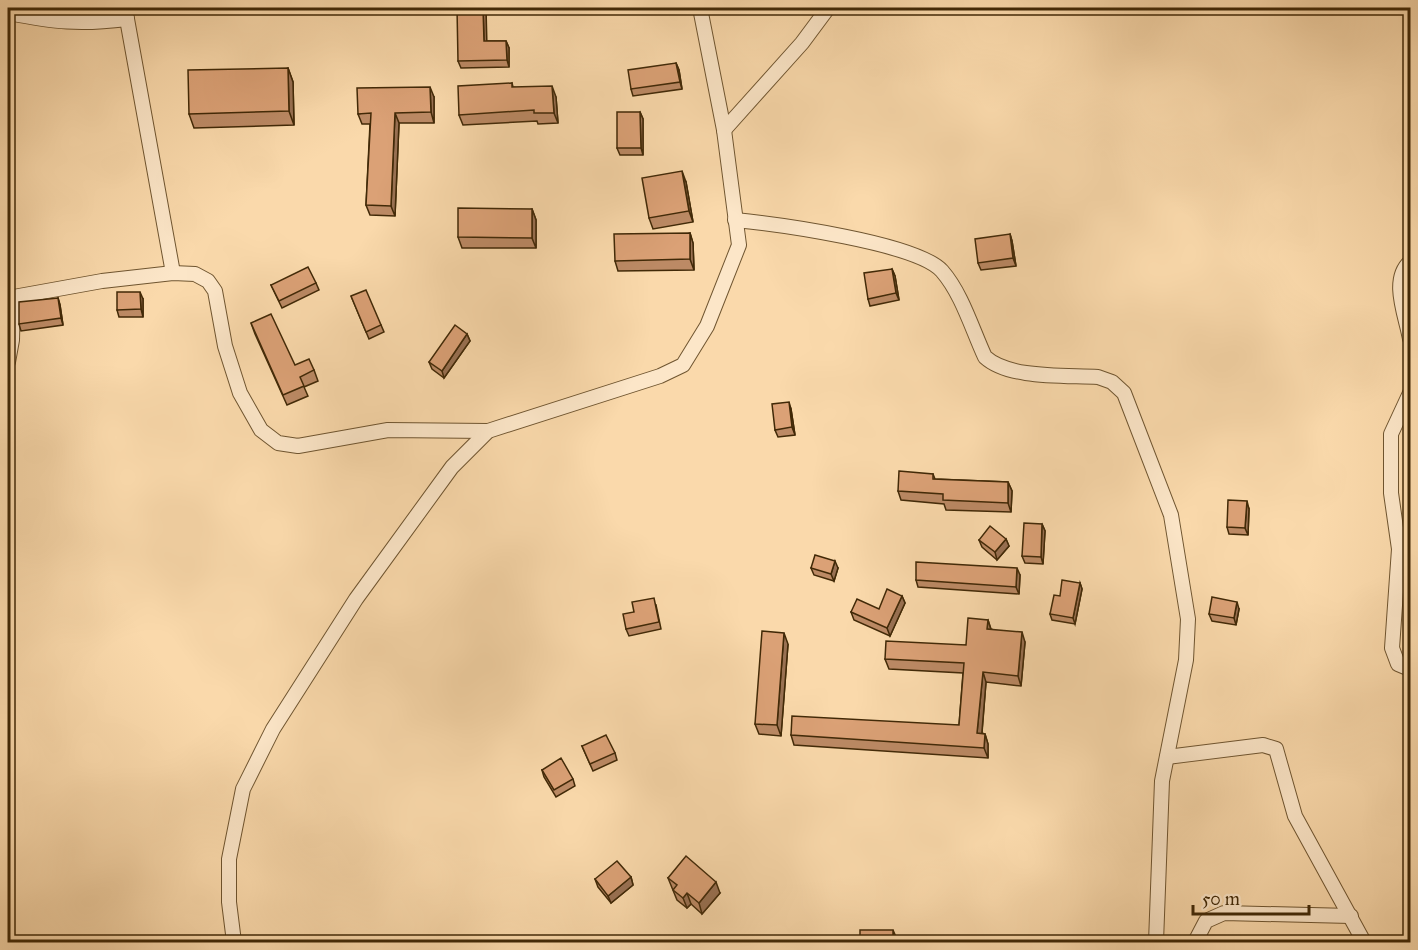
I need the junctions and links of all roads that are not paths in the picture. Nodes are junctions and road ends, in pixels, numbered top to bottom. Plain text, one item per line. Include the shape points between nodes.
1 (700, 8) edge
2 (828, 8) edge
3 (8, 12) edge
4 (126, 13) edge
5 (724, 130) junction
6 (735, 220) junction
7 (1410, 262) edge
8 (173, 273) junction
9 (10, 298) edge
10 (1410, 339) edge
11 (8, 362) edge
12 (1410, 393) edge
13 (488, 431) junction
14 (1410, 669) edge
15 (1167, 757) junction
16 (1350, 916) junction
17 (234, 942) edge
18 (1156, 942) edge
19 (1195, 942) edge
20 (1364, 942) edge

1 - 5 street
2 - 5 street
3 - 4 street via 57,23 83,24
4 - 8 street
5 - 6 street
6 - 13 street via 739,245 707,326 683,365 660,376
6 - 15 street via 788,225 917,254 940,268 952,285 985,357 993,364 1009,371 1098,377 1112,382 1124,393 1171,514 1188,619 1186,660
7 - 10 street via 1402,274 1400,288
8 - 9 street
8 - 13 street via 195,274 208,281 215,291 225,346 240,393 261,429 278,442 298,446 388,430
9 - 11 street via 12,340
12 - 14 street via 1391,434 1391,493 1399,549 1392,648 1398,664
13 - 17 street via 452,467 356,599 268,739 243,789 230,859 229,902
15 - 16 street via 1263,745 1276,749 1295,816
15 - 18 street via 1162,781
16 - 19 street via 1224,914 1206,921
16 - 20 street

